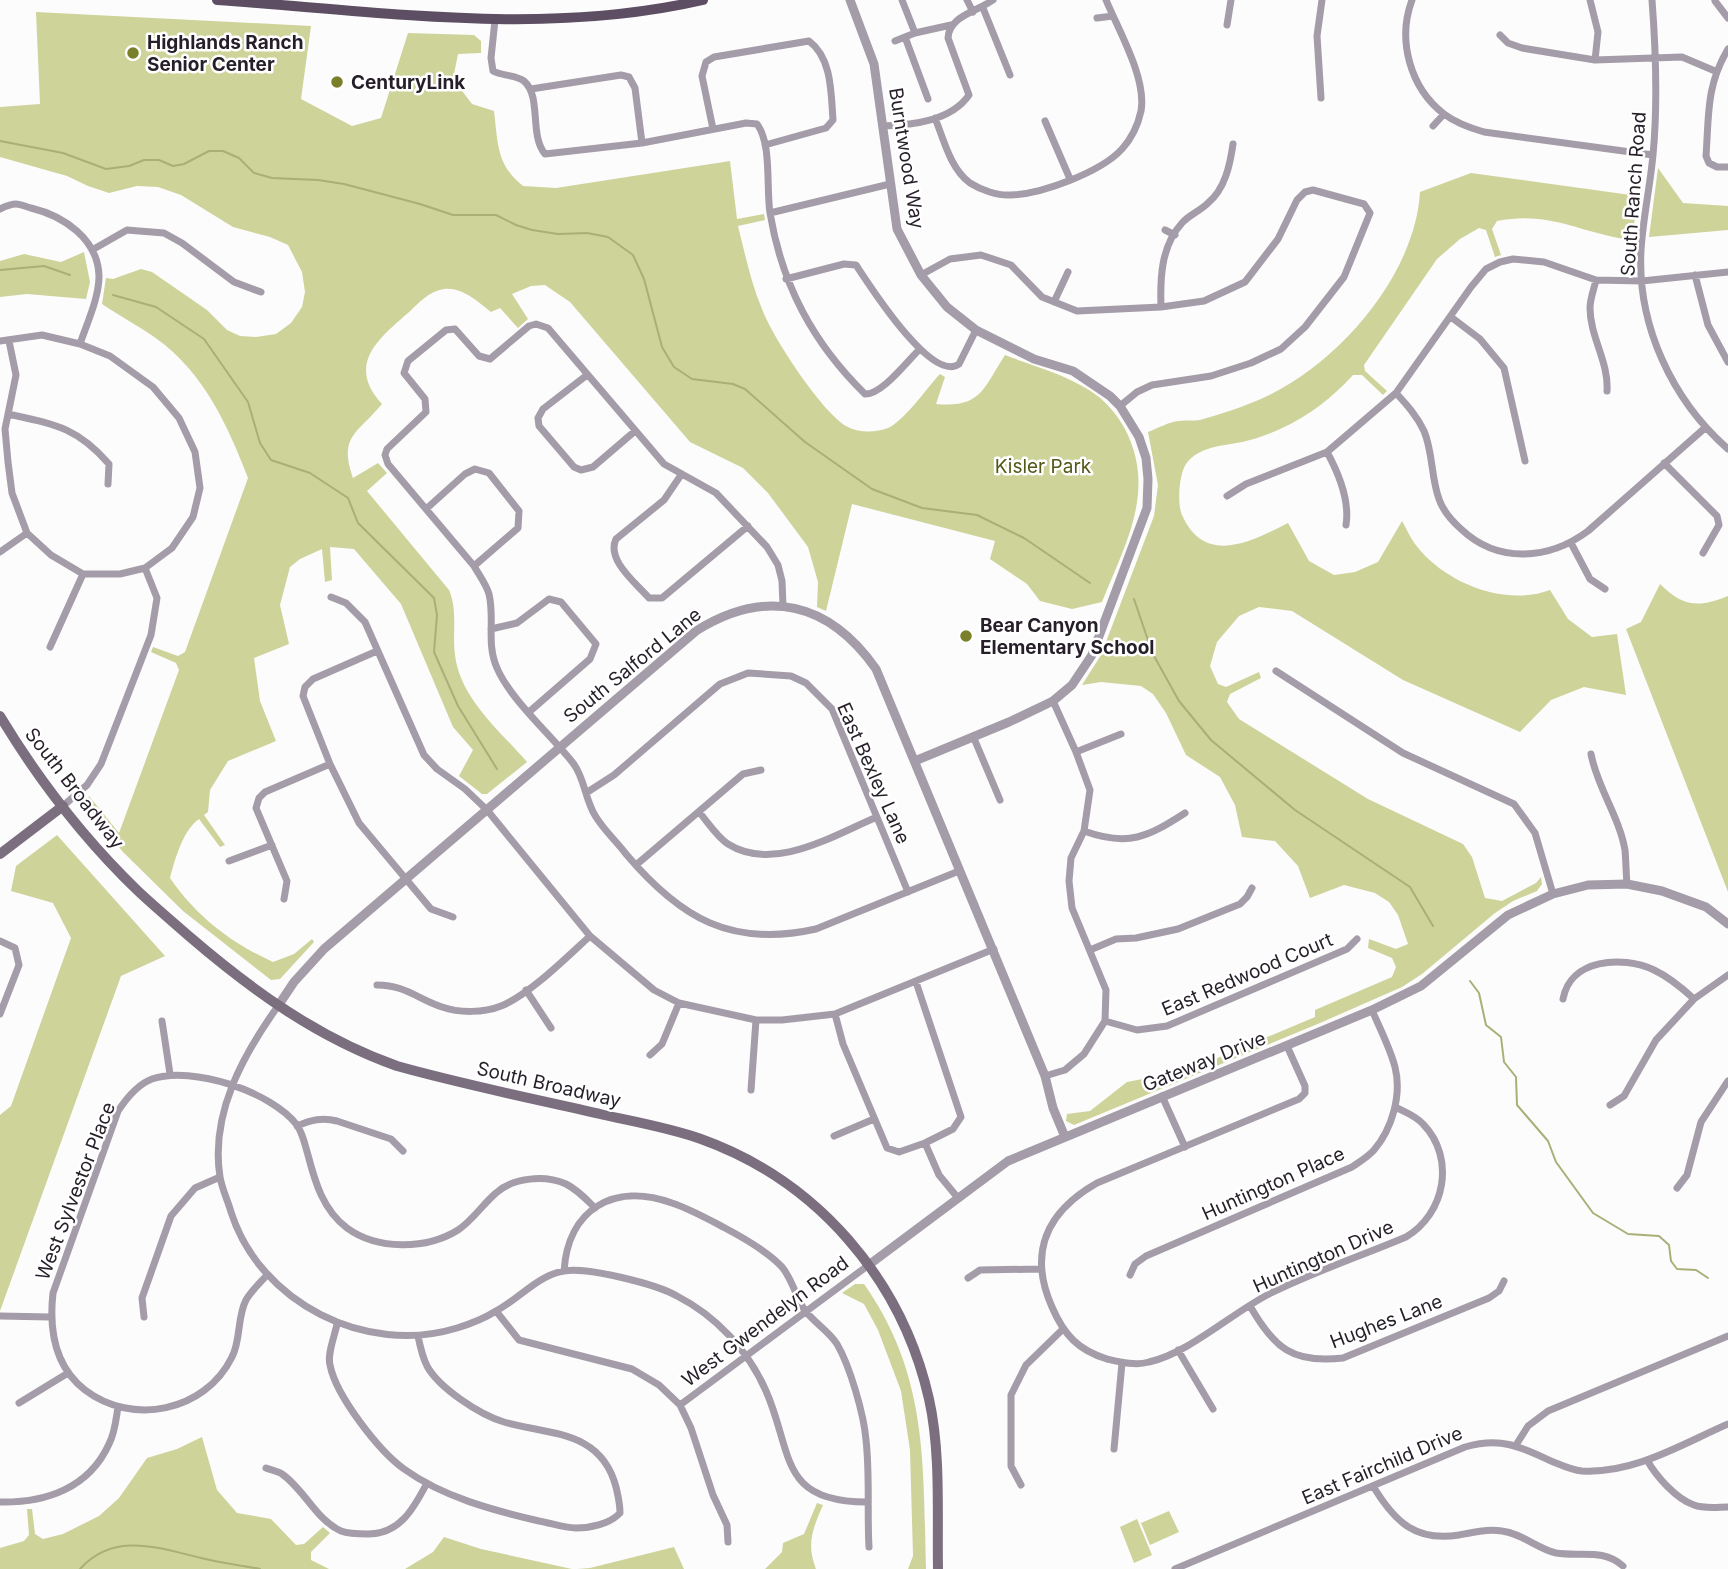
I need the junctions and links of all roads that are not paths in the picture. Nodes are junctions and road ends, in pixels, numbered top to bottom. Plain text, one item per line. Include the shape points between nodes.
1 (217, 0) edge
2 (703, 0) edge
3 (850, 0) edge
4 (902, 0) edge
5 (967, 0) edge
6 (993, 0) edge
7 (1106, 0) edge
8 (1231, 0) edge
9 (1322, 0) edge
10 (1412, 0) edge
11 (1590, 0) edge
12 (1652, 0) edge
13 (1715, 1) edge
14 (983, 8) junction
15 (973, 12) junction
16 (1113, 16) junction
17 (1097, 18) dead end
18 (1728, 18) edge
19 (495, 20) junction
20 (951, 25) junction
21 (1227, 25) dead end
22 (915, 33) junction
23 (1500, 35) dead end
24 (905, 37) junction
25 (895, 41) dead end
26 (1728, 49) edge
27 (1656, 57) junction
28 (1595, 60) junction
29 (1716, 71) junction
30 (1010, 75) dead end
31 (531, 89) junction
32 (1321, 98) dead end
33 (928, 99) dead end
34 (1444, 114) junction
35 (935, 118) junction
36 (1045, 121) dead end
37 (883, 126) junction
38 (1433, 126) dead end
39 (713, 129) junction
40 (642, 143) junction
41 (1233, 144) dead end
42 (765, 145) junction
43 (1653, 155) junction
44 (1728, 167) edge
45 (965, 178) junction
46 (1070, 179) junction
47 (890, 184) junction
48 (959, 185) dead end
49 (0, 209) edge
50 (770, 213) junction
51 (1165, 230) dead end
52 (1175, 235) junction
53 (92, 250) junction
54 (1068, 272) dead end
55 (1728, 272) edge
56 (921, 275) junction
57 (1695, 275) junction
58 (786, 279) junction
59 (1597, 280) junction
60 (1642, 281) junction
61 (261, 292) dead end
62 (1055, 302) junction
63 (1161, 307) junction
64 (1451, 317) junction
65 (976, 330) junction
66 (4, 341) edge
67 (80, 344) junction
68 (920, 349) junction
69 (1728, 362) edge
70 (587, 375) junction
71 (1607, 391) dead end
72 (1396, 393) junction
73 (1120, 406) junction
74 (8, 414) junction
75 (1706, 427) junction
76 (635, 431) junction
77 (1728, 449) edge
78 (1327, 453) junction
79 (1525, 461) dead end
80 (4, 463) edge
81 (1664, 464) junction
82 (681, 475) junction
83 (108, 484) dead end
84 (1227, 496) dead end
85 (426, 509) junction
86 (1346, 525) dead end
87 (748, 526) junction
88 (27, 533) junction
89 (1571, 543) junction
90 (0, 552) edge
91 (1703, 553) dead end
92 (474, 566) junction
93 (145, 568) junction
94 (83, 574) junction
95 (1605, 589) dead end
96 (331, 597) dead end
97 (783, 606) junction
98 (491, 629) junction
99 (50, 647) dead end
100 (376, 651) junction
101 (1276, 671) dead end
102 (1053, 701) junction
103 (529, 712) junction
104 (0, 716) edge
105 (1121, 734) dead end
106 (973, 736) junction
107 (559, 748) junction
108 (1076, 752) junction
109 (1591, 754) dead end
110 (915, 761) junction
111 (330, 764) junction
112 (761, 770) dead end
113 (586, 793) junction
114 (1000, 800) dead end
115 (63, 806) junction
116 (487, 810) junction
117 (699, 812) junction
118 (1185, 813) dead end
119 (877, 817) junction
120 (1084, 831) junction
121 (272, 845) junction
122 (0, 854) edge
123 (229, 861) dead end
124 (636, 865) junction
125 (959, 871) junction
126 (405, 880) junction
127 (1627, 884) junction
128 (1252, 888) dead end
129 (908, 892) junction
130 (1553, 894) junction
131 (284, 899) dead end
132 (453, 917) dead end
133 (1728, 924) edge
134 (590, 936) junction
135 (1357, 939) dead end
136 (0, 941) edge
137 (994, 949) junction
138 (1090, 950) junction
139 (1728, 975) edge
140 (916, 982) junction
141 (377, 985) dead end
142 (526, 990) junction
143 (1563, 999) dead end
144 (1694, 999) junction
145 (679, 1003) junction
146 (278, 1006) junction
147 (1372, 1010) junction
148 (0, 1014) edge
149 (835, 1014) junction
150 (756, 1020) junction
151 (162, 1021) dead end
152 (1105, 1021) junction
153 (551, 1028) dead end
154 (1287, 1046) junction
155 (650, 1055) dead end
156 (170, 1074) junction
157 (1045, 1076) junction
158 (1728, 1081) edge
159 (231, 1086) junction
160 (751, 1090) dead end
161 (1163, 1096) junction
162 (1610, 1105) dead end
163 (1395, 1107) junction
164 (874, 1119) junction
165 (297, 1126) junction
166 (834, 1136) dead end
167 (1065, 1137) junction
168 (925, 1143) junction
169 (1185, 1147) junction
170 (404, 1151) dead end
171 (220, 1177) junction
172 (1676, 1188) dead end
173 (958, 1198) junction
174 (595, 1208) junction
175 (870, 1264) junction
176 (1040, 1269) junction
177 (564, 1271) junction
178 (267, 1275) junction
179 (1130, 1275) dead end
180 (968, 1278) dead end
181 (1504, 1281) dead end
182 (1250, 1306) junction
183 (496, 1311) junction
184 (805, 1311) junction
185 (0, 1316) edge
186 (50, 1317) junction
187 (144, 1317) dead end
188 (337, 1324) junction
189 (1062, 1330) junction
190 (418, 1336) junction
191 (1728, 1336) edge
192 (1178, 1350) junction
193 (746, 1355) junction
194 (1122, 1363) junction
195 (68, 1373) junction
196 (19, 1403) dead end
197 (680, 1405) junction
198 (118, 1407) junction
199 (1213, 1409) dead end
200 (1728, 1424) edge
201 (1516, 1445) junction
202 (1114, 1449) dead end
203 (1647, 1460) junction
204 (266, 1468) dead end
205 (427, 1483) junction
206 (1021, 1485) dead end
207 (1373, 1486) junction
208 (0, 1502) edge
209 (867, 1502) junction
210 (1728, 1507) edge
211 (728, 1542) dead end
212 (869, 1547) dead end
213 (1623, 1566) dead end
214 (938, 1569) edge
215 (1175, 1569) edge

1 - 19 main road
2 - 19 main road via 585,18
3 - 37 street, Burntwood Way via 874,64
4 - 22 street
5 - 15 street
6 - 14 street
7 - 16 street
8 - 21 street
9 - 32 street via 1317,36
10 - 34 street via 1405,38 1409,65 1421,88
11 - 28 street via 1598,32
12 - 27 street, South Ranch Road
13 - 18 street
14 - 15 street
14 - 30 street
15 - 20 street
16 - 17 street
16 - 46 street via 1141,92 1136,130 1105,163
19 - 31 street via 493,71 522,79
20 - 22 street
20 - 35 street via 947,38 969,94 961,107
22 - 24 street
23 - 28 street via 1522,48
24 - 25 street
24 - 33 street
26 - 29 street
27 - 28 street
27 - 29 street via 1682,57
27 - 43 street, South Ranch Road
29 - 44 street via 1710,92 1706,156 1717,167
31 - 40 street via 538,146 545,154
31 - 40 street via 629,77 635,88
34 - 38 street
34 - 43 street via 1484,132
35 - 37 street
35 - 45 street via 953,165
36 - 46 street
37 - 47 street, Burntwood Way
39 - 40 street
39 - 42 street via 757,124
39 - 42 street via 702,76 706,62 808,41 819,48 830,78 833,120 826,128
41 - 52 street via 1221,188 1181,223
42 - 50 street
43 - 60 street, South Ranch Road via 1641,251
45 - 46 street via 986,191 1009,196
45 - 48 street
47 - 50 street
47 - 56 street, Burntwood Way via 897,229
49 - 53 street via 15,204 61,219 81,234
50 - 58 street
51 - 52 street
52 - 63 street via 1160,272
53 - 61 street via 127,230 164,233 234,282
53 - 67 street via 99,286
54 - 62 street
55 - 57 street
56 - 62 street via 950,259 981,255 1011,265 1042,297
56 - 65 street, Burntwood Way via 947,307
57 - 60 street
57 - 69 street via 1708,325
58 - 68 street via 856,265 886,311
58 - 68 street via 817,339 865,394 880,389
59 - 60 street
59 - 64 street via 1544,262 1500,262 1486,270
59 - 71 street via 1591,319 1608,377
60 - 75 street, South Ranch Road via 1661,358 1681,396
62 - 63 street via 1077,311
63 - 73 street via 1204,301 1245,282 1278,239 1305,192 1313,190 1364,204 1370,212 1344,277 1305,327 1281,349 1211,376 1152,385
64 - 72 street
64 - 79 street via 1480,339 1504,368
65 - 68 street via 954,368 945,368
65 - 73 street, Burntwood Way via 1034,359 1073,371
66 - 67 street via 42,335
66 - 74 street via 16,375
67 - 93 street via 110,356 153,387 179,418 195,452 200,488 192,517 172,548
70 - 76 street
70 - 76 street via 538,418 539,426 574,467 593,467
70 - 85 street via 548,328 536,324 490,359 479,356 455,329 446,330 408,361 404,373 425,399 426,412 385,455
72 - 78 street
72 - 89 street via 1425,434 1439,501 1472,539 1488,548 1534,555
73 - 102 street, Burntwood Way via 1146,458 1147,508 1092,655 1072,685
74 - 80 street
74 - 83 street via 61,426 93,445 109,464
75 - 77 street, South Ranch Road
75 - 81 street
76 - 82 street via 664,464
78 - 84 street via 1246,484
78 - 86 street via 1349,510
80 - 88 street
81 - 89 street
81 - 91 street via 1717,516 1718,525
82 - 87 street via 716,493
82 - 87 street via 664,499 616,539 613,547 616,559 649,598 662,598
85 - 92 street
85 - 92 street via 465,474 475,469 489,473 519,511 518,528
87 - 97 street via 778,565
88 - 90 street
88 - 94 street via 51,555
89 - 95 street via 1590,579
92 - 98 street via 489,595
93 - 94 street via 120,574
93 - 115 street via 157,598 151,635 101,764 87,785
94 - 99 street
96 - 100 street via 346,603 365,622
97 - 107 street, South Salford Lane via 733,611 696,631
97 - 110 street, South Salford Lane via 831,622 863,650 876,669
98 - 103 street via 497,669
98 - 103 street via 517,623 549,599 561,602 596,645 590,659
100 - 111 street via 313,679 305,687 303,696
100 - 116 street via 424,755
101 - 130 street via 1403,753 1514,804 1535,833
102 - 106 street, Burntwood Way
102 - 108 street
103 - 107 street
104 - 115 main road, South Broadway
105 - 108 street
106 - 110 street, Burntwood Way
106 - 114 street
107 - 113 street via 575,766
107 - 116 street, South Salford Lane
108 - 120 street via 1090,790
109 - 127 street via 1594,773 1625,848
110 - 125 street, South Salford Lane
111 - 121 street via 259,797 256,808
111 - 126 street via 359,823
112 - 117 street via 743,774
113 - 119 street, East Bexley Lane via 614,775 720,684 748,673 771,673 806,683 832,709
113 - 124 street via 595,815
115 - 122 main road
115 - 146 main road, South Broadway via 138,892
116 - 126 street, South Salford Lane
116 - 134 street
117 - 119 street via 727,844 765,855 794,852
117 - 124 street
118 - 120 street via 1161,829 1133,839 1107,839
119 - 129 street, East Bexley Lane
120 - 138 street via 1071,858 1069,881 1072,908
121 - 123 street
121 - 131 street via 287,881
124 - 129 street via 675,904 724,929 753,935 791,935 816,929
125 - 129 street
125 - 137 street, South Salford Lane
126 - 132 street via 431,909
126 - 146 street, South Salford Lane via 324,949
127 - 130 street, Gateway Drive
127 - 133 street, Gateway Drive via 1706,906
128 - 138 street via 1240,904 1178,929 1116,939
130 - 147 street, Gateway Drive via 1508,915 1421,986
134 - 142 street
134 - 145 street via 654,990
135 - 152 street, East Redwood Court via 1347,949 1167,1026 1137,1030
136 - 148 street via 15,948 19,965
137 - 140 street
137 - 157 street, South Salford Lane
138 - 152 street via 1106,990
139 - 144 street
140 - 149 street
140 - 168 street via 961,1117 953,1129
141 - 142 street via 394,985 466,1012 500,1007
142 - 153 street
143 - 144 street via 1566,985 1580,972 1595,964 1618,962 1651,969
144 - 162 street via 1657,1040 1624,1096
145 - 150 street
145 - 155 street via 662,1044
146 - 159 street
146 - 175 main road, South Broadway via 334,1040 397,1066 648,1124 724,1148 797,1192
147 - 154 street, Gateway Drive
147 - 163 street, Huntington Place via 1395,1069
149 - 150 street
149 - 164 street
150 - 160 street
151 - 156 street
152 - 157 street via 1084,1054 1065,1070
154 - 161 street, Gateway Drive
154 - 169 street, Huntington Drive via 1305,1086 1299,1099
156 - 159 street, West Sylvestor Place via 204,1076
156 - 186 street, West Sylvestor Place via 149,1079 118,1111 53,1293
157 - 167 street, South Salford Lane
158 - 172 street via 1701,1122 1688,1175
159 - 165 street, West Sylvestor Place via 275,1103
159 - 171 street via 219,1129
161 - 167 street, Gateway Drive
161 - 169 street
163 - 179 street, Huntington Place via 1384,1136 1352,1167 1146,1256
163 - 182 street, Huntington Drive via 1424,1125 1437,1146 1442,1190 1435,1209 1420,1229 1406,1237
164 - 166 street
164 - 168 street via 887,1149 899,1152
165 - 170 street via 328,1118 391,1139
165 - 174 street, West Sylvestor Place via 326,1205 347,1228 375,1242 405,1246 440,1238 458,1230 498,1191 530,1179 566,1184
167 - 173 street, Gateway Drive via 1008,1161
168 - 173 street via 939,1175
169 - 176 street, Huntington Drive via 1076,1195 1045,1238
171 - 178 street via 234,1222
171 - 187 street via 195,1188 171,1216 142,1298
173 - 175 street, Gateway Drive
174 - 177 street via 571,1233
174 - 184 street via 618,1197 644,1197 671,1202 715,1222 782,1268
175 - 184 street, West Gwendelyn Road
175 - 214 main road, South Broadway via 904,1323 930,1402
176 - 180 street via 980,1270
176 - 189 street, Huntington Drive via 1043,1288
177 - 183 street via 547,1276
177 - 193 street via 614,1276 676,1295 715,1320
178 - 188 street via 296,1302
178 - 198 street, West Sylvestor Place via 246,1300 233,1356 205,1390 161,1410
181 - 182 street, Hughes Lane via 1489,1298 1334,1360 1304,1358 1285,1349 1266,1334
182 - 192 street, Huntington Drive
183 - 190 street via 457,1328
183 - 197 street via 519,1340 632,1368 659,1384
184 - 193 street, West Gwendelyn Road
184 - 209 street via 836,1342 850,1372 866,1439
185 - 186 street
186 - 195 street, West Sylvestor Place via 54,1348
188 - 190 street
188 - 205 street via 329,1364 347,1404 379,1447
189 - 194 street, Huntington Drive via 1089,1353
189 - 206 street via 1026,1364 1011,1395 1011,1466
190 - 205 street via 429,1369 467,1405 501,1422 579,1440 596,1451 611,1469 620,1513 614,1520 590,1527 562,1526 463,1499
191 - 201 street via 1548,1411 1528,1426
192 - 194 street, Huntington Drive via 1149,1363
192 - 199 street
193 - 197 street, West Gwendelyn Road
193 - 209 street via 766,1390 782,1447 797,1477 832,1500
194 - 202 street
195 - 196 street
195 - 198 street, West Sylvestor Place via 86,1391
197 - 211 street via 727,1525
198 - 208 street via 111,1442 103,1456 69,1490
200 - 203 street, East Fairchild Drive
201 - 203 street, East Fairchild Drive via 1579,1471 1613,1471
201 - 207 street, East Fairchild Drive via 1491,1442 1465,1447
203 - 210 street via 1655,1475 1695,1506
204 - 205 street via 281,1474 336,1527 364,1534 381,1534 398,1525
207 - 213 street via 1396,1520 1426,1535 1504,1531 1555,1553 1612,1556
207 - 215 street, East Fairchild Drive
209 - 212 street

